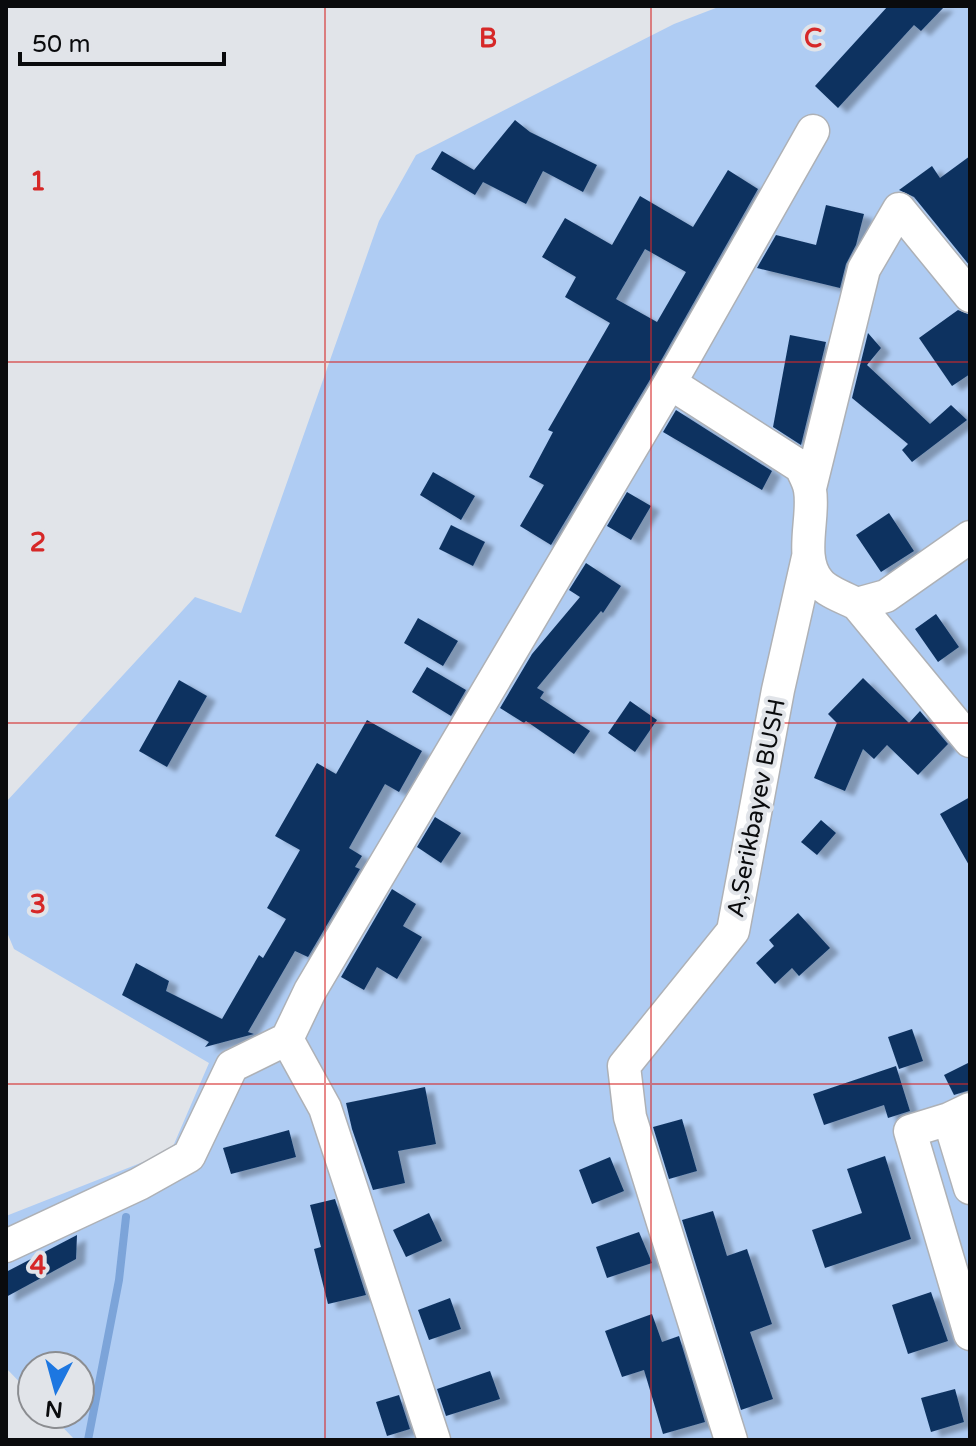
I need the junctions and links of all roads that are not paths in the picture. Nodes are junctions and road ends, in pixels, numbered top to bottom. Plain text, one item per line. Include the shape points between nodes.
1 (813, 131) dead end
2 (970, 296) edge
3 (670, 383) junction
4 (810, 488) junction
5 (970, 537) edge
6 (808, 557) junction
7 (857, 604) junction
8 (970, 741) edge
9 (287, 1039) junction
10 (960, 1114) edge
11 (970, 1188) edge
12 (6, 1246) edge
13 (970, 1334) edge
14 (434, 1440) edge
15 (731, 1440) edge

1 - 3 street
2 - 4 street, A,Serikbayev BUSH via 899,209 864,269
3 - 4 street via 801,467
3 - 9 street via 310,991
4 - 6 street, A,Serikbayev BUSH
5 - 7 street via 886,596
6 - 7 street via 818,582
6 - 15 street, A,Serikbayev BUSH via 733,931 624,1066 630,1117
7 - 8 street
9 - 12 street via 232,1066 189,1156
9 - 14 street via 325,1108
10 - 11 street
10 - 13 street via 910,1131

